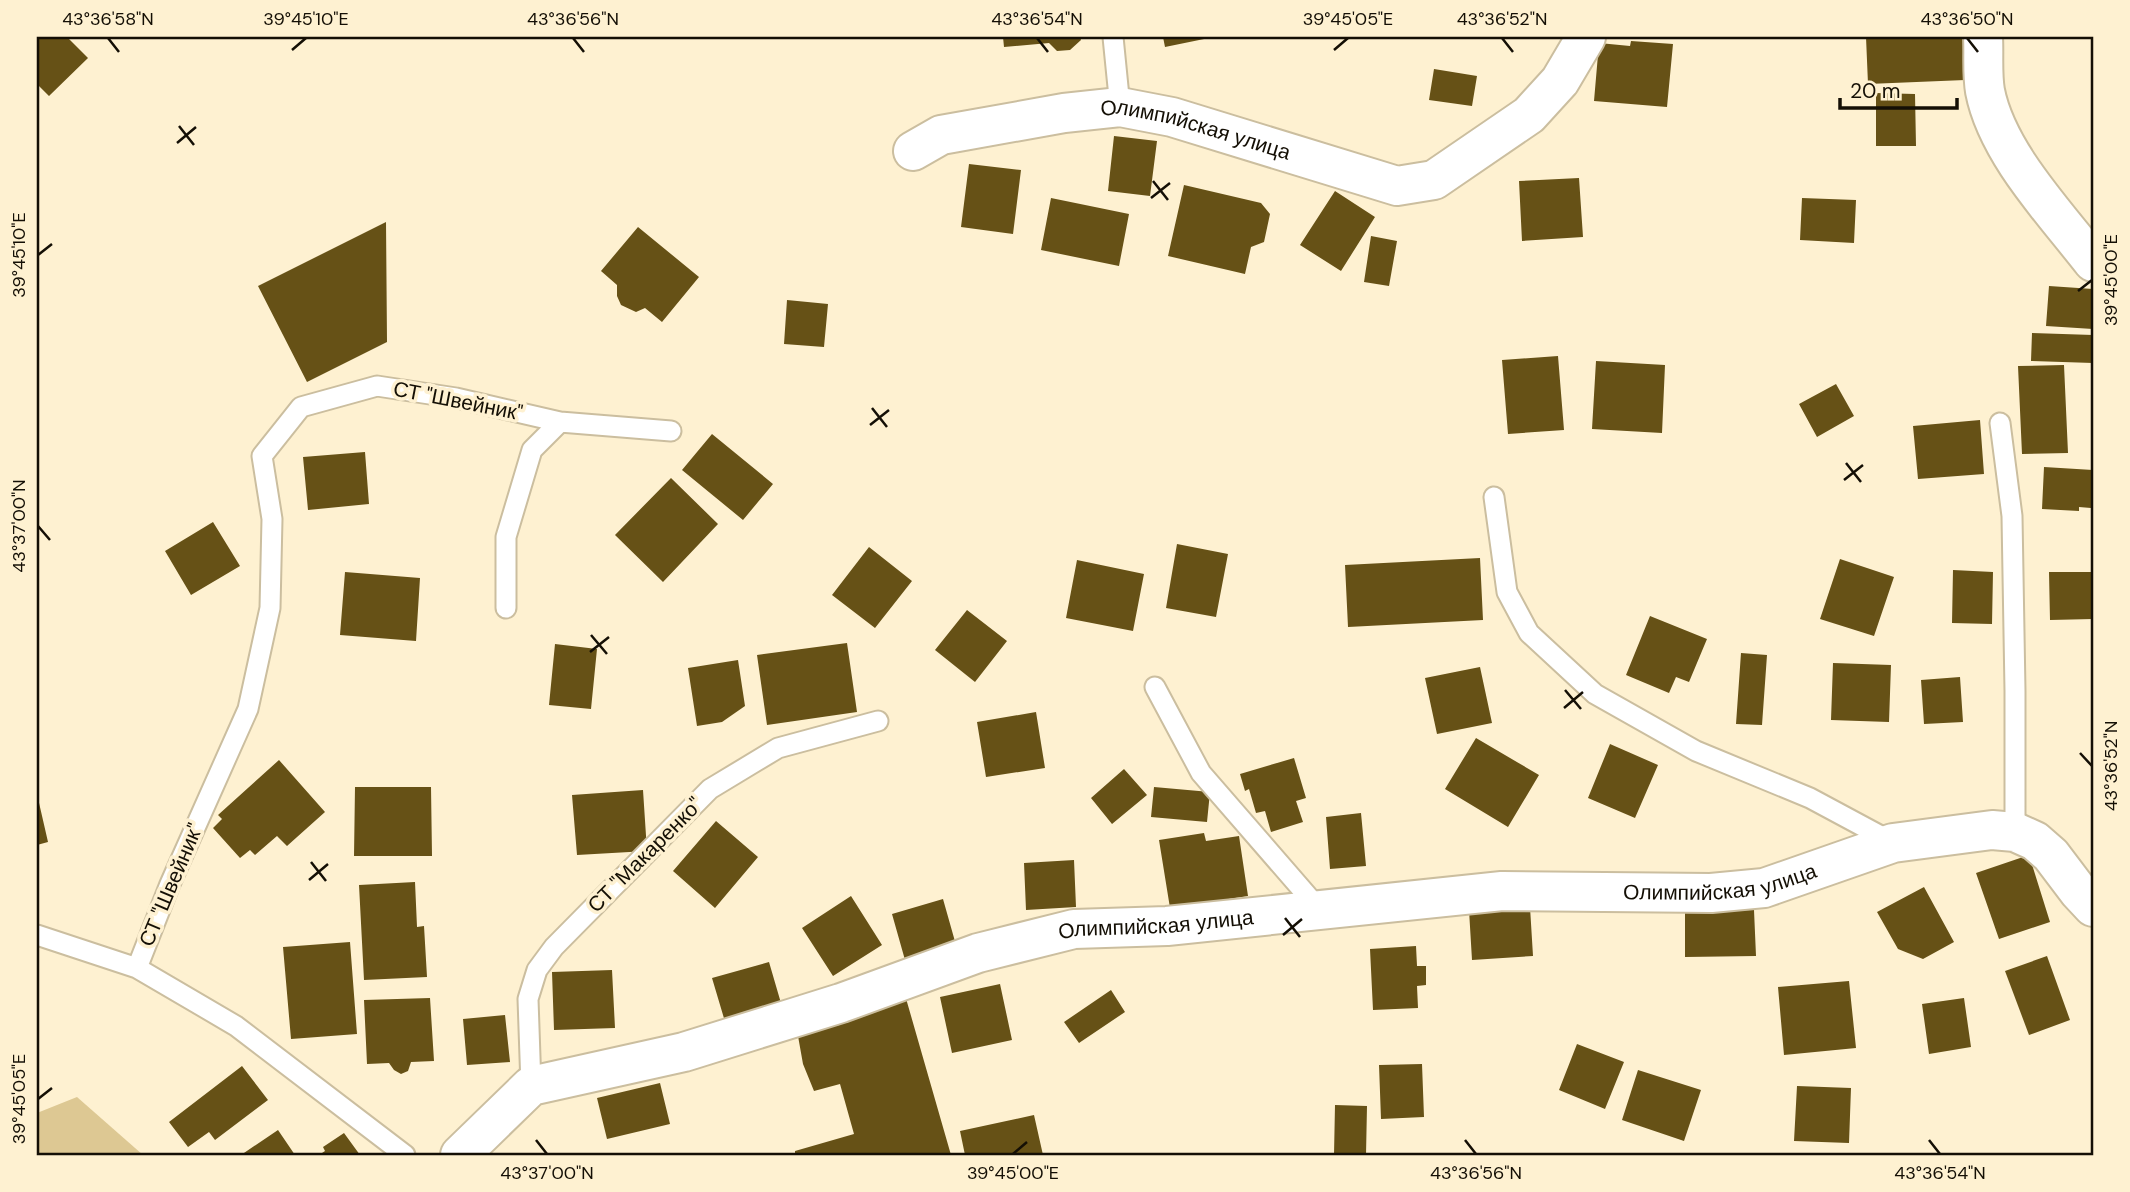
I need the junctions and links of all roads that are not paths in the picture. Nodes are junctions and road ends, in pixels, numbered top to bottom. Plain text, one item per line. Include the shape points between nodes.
1 (1113, 37) edge
2 (1586, 37) edge
3 (1983, 37) edge
4 (1120, 107) junction
5 (913, 151) dead end
6 (2093, 262) edge
7 (560, 422) junction
8 (2000, 423) dead end
9 (671, 431) dead end
10 (1494, 497) dead end
11 (506, 608) dead end
12 (1155, 687) dead end
13 (878, 721) dead end
14 (2015, 832) junction
15 (1893, 843) junction
16 (2093, 906) edge
17 (1319, 909) junction
18 (37, 936) edge
19 (137, 968) junction
20 (531, 1086) junction
21 (405, 1155) edge
22 (460, 1155) edge

1 - 4 lane
2 - 4 street, Олимпийская улица via 1560,81 1529,115 1434,180 1396,186 1172,117
3 - 6 street via 1985,91 2001,137
4 - 5 street, Олимпийская улица via 942,135
7 - 9 lane, СТ "Швейник"
7 - 11 lane via 532,450 506,537
7 - 19 lane, СТ "Швейник" via 377,386 301,407 262,456 272,519 270,608 248,709
8 - 14 lane via 2012,516
10 - 15 lane via 1507,592 1529,633 1595,694 1696,751 1810,799
12 - 17 lane via 1201,773
13 - 20 lane, СТ "Макаренко" via 778,748 710,789 554,947 537,970 528,999
14 - 15 street, Олимпийская улица via 1992,830
14 - 16 street, Олимпийская улица via 2051,855
15 - 17 street, Олимпийская улица via 1764,888 1711,893 1502,891
17 - 20 street, Олимпийская улица via 1167,926 1074,929 978,953 841,1003 684,1052
18 - 19 lane, СТ "Швейник"
19 - 21 lane, СТ "Швейник" via 236,1026
20 - 22 street

